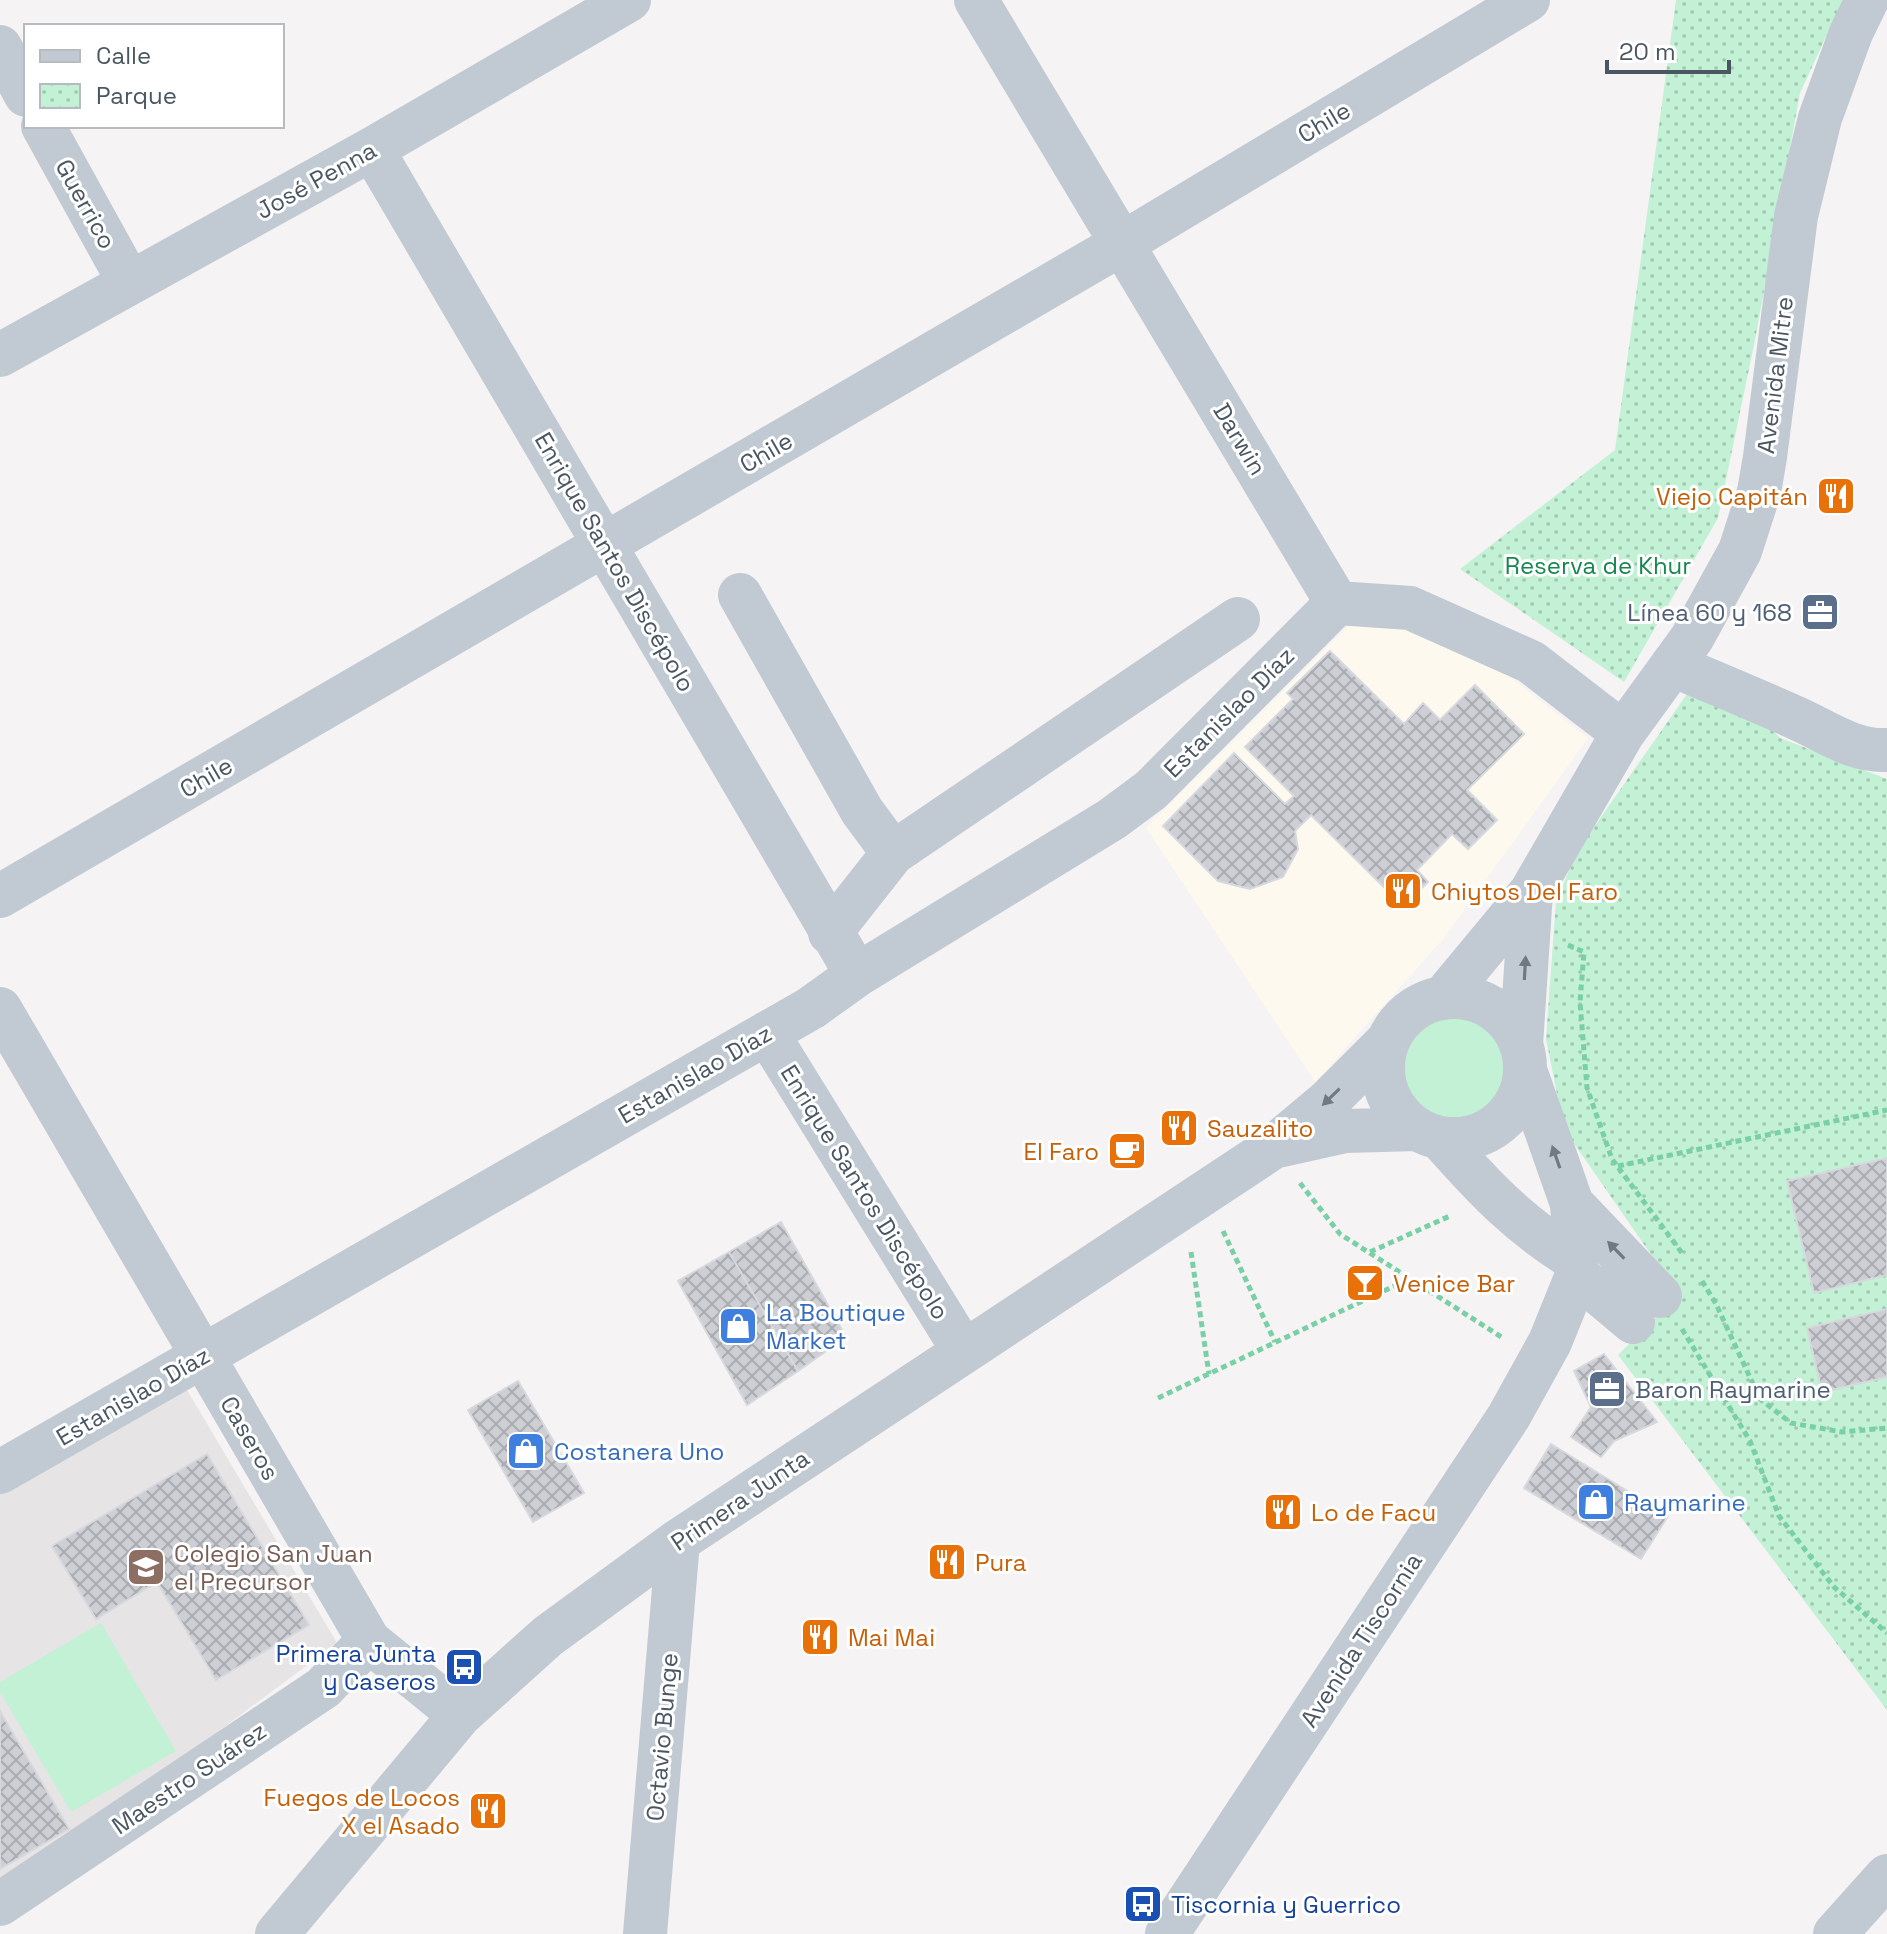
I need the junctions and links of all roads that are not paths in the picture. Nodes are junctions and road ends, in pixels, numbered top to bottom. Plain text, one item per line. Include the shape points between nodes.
1 (629, 0) edge
2 (976, 0) edge
3 (1528, 0) edge
4 (1867, 0) edge
5 (0, 47) edge
6 (24, 91) edge
7 (44, 128) edge
8 (372, 149) junction
9 (1123, 243) junction
10 (129, 282) junction
11 (0, 355) edge
12 (606, 546) junction
13 (740, 595) dead end
14 (1337, 603) junction
15 (1238, 619) dead end
16 (1672, 665) junction
17 (1623, 733) junction
18 (1887, 750) edge
19 (893, 853) junction
20 (0, 896) edge
21 (1529, 909) junction
22 (830, 933) junction
23 (857, 975) junction
24 (1443, 998) junction
25 (0, 1009) edge
26 (767, 1033) junction
27 (1387, 1042) junction
28 (1523, 1057) junction
29 (1428, 1134) junction
30 (1272, 1148) junction
31 (1572, 1204) junction
32 (1577, 1268) junction
33 (963, 1350) junction
34 (203, 1356) junction
35 (0, 1472) edge
36 (678, 1541) junction
37 (369, 1641) junction
38 (460, 1715) junction
39 (1887, 1876) edge
40 (0, 1904) edge
41 (277, 1934) edge
42 (645, 1934) edge
43 (1167, 1934) edge
44 (1835, 1934) edge

1 - 8 street, José Penna
2 - 9 street, Darwin
3 - 9 street, Chile
4 - 16 street, Avenida Mitre via 1820,118 1796,216 1759,492 1740,551
5 - 6 street
7 - 10 street, Guerrico
8 - 10 street, José Penna
8 - 12 street, Enrique Santos Discépolo
9 - 12 street, Chile
9 - 14 street, Darwin
10 - 11 street, José Penna
12 - 20 street, Chile
12 - 22 street, Enrique Santos Discépolo
13 - 19 street via 862,811
14 - 17 street via 1410,608 1531,662
14 - 23 street, Estanislao Díaz via 1151,790
15 - 19 street
16 - 17 street, Avenida Mitre
16 - 18 street via 1854,746
17 - 21 street, Avenida Mitre
19 - 22 street
21 - 24 street, Avenida Mitre
28 -> 21 street, Avenida Mitre
22 - 23 street, Enrique Santos Discépolo
23 - 26 street, Estanislao Díaz
24 - 27 street via 1419,1006 1400,1021
24 - 28 street via 1467,998 1491,1007 1509,1023
25 - 34 street, Caseros
26 - 33 street, Enrique Santos Discépolo
26 - 34 street, Estanislao Díaz
27 - 29 street via 1382,1067 1386,1091 1398,1113
27 -> 30 street, Primera Junta
28 - 29 street via 1520,1094 1508,1115 1465,1139
31 -> 28 street
29 - 30 street, Primera Junta via 1345,1131
29 - 32 street via 1492,1197
30 - 33 street, Primera Junta
31 - 32 street
32 -> 31 street via 1647,1309
32 - 43 street, Avenida Tiscornia via 1545,1352 1500,1429
33 - 36 street, Primera Junta
34 - 35 street, Estanislao Díaz
34 - 37 street, Caseros
36 - 38 street, Primera Junta via 548,1636
36 - 42 street, Octavio Bunge
37 - 38 street, Caseros
37 - 40 street, Maestro Suárez via 323,1688
38 - 41 street, Primera Junta
39 - 44 street

